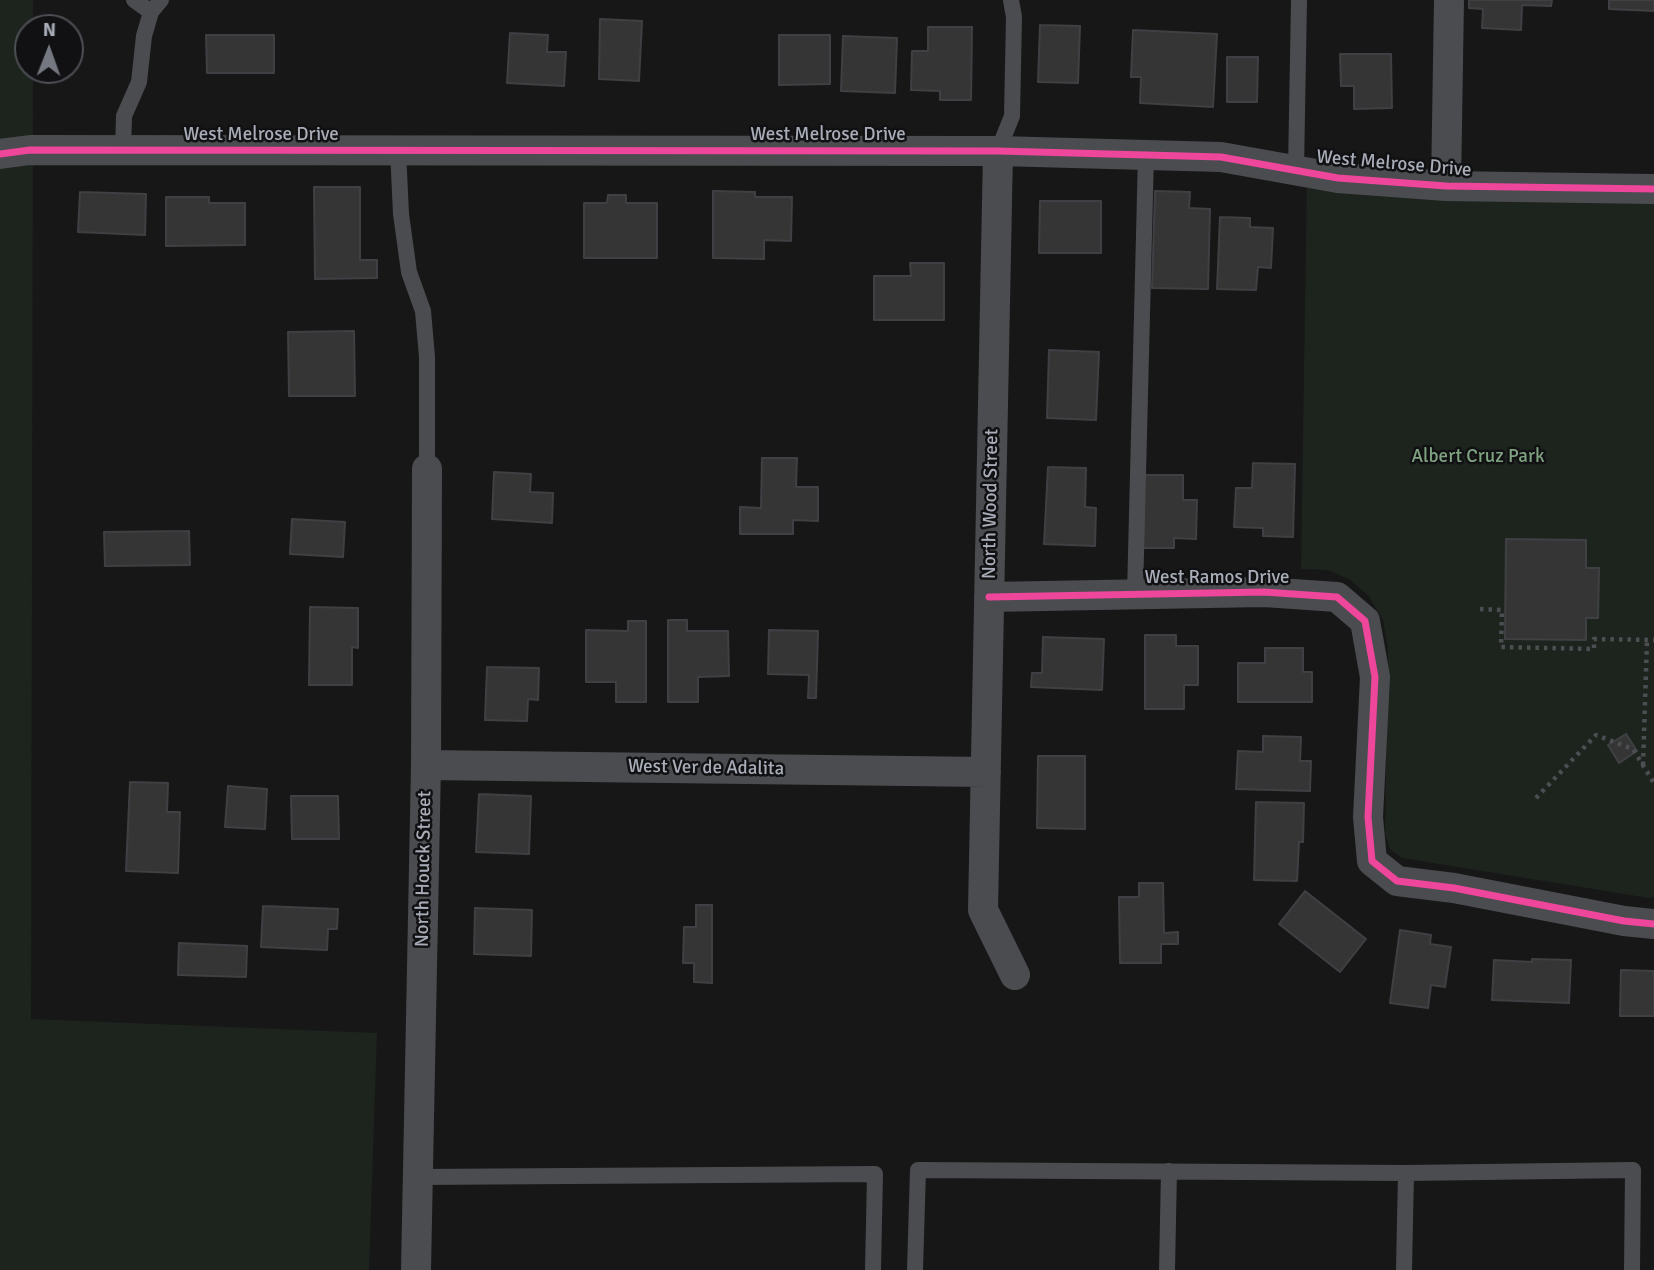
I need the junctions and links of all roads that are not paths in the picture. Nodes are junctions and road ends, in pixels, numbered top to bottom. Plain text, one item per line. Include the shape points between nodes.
1 (134, 0) edge
2 (1011, 0) edge
3 (1299, 0) edge
4 (1450, 0) edge
5 (156, 6) edge
6 (123, 150) junction
7 (398, 150) junction
8 (998, 151) junction
9 (0, 154) edge
10 (1146, 155) junction
11 (1296, 170) junction
12 (1446, 186) junction
13 (1654, 189) edge
14 (428, 469) joint
15 (1135, 594) junction
16 (989, 597) junction
17 (426, 765) junction
18 (986, 772) junction
19 (1654, 924) edge
20 (1015, 975) dead end
21 (1169, 1171) junction
22 (1406, 1173) junction
23 (418, 1177) junction
24 (416, 1270) edge
25 (873, 1270) edge
26 (915, 1270) edge
27 (1167, 1270) edge
28 (1404, 1270) edge
29 (1632, 1270) edge

1 - 5 lane
2 - 8 lane via 1012,116
3 - 11 lane
4 - 12 street
5 - 6 lane via 144,36 139,82 124,116
6 - 7 street, West Melrose Drive
6 - 9 street, West Melrose Drive
7 - 8 street, West Melrose Drive
7 - 14 lane via 409,272 423,311
8 - 10 street, West Melrose Drive
8 - 16 street, North Wood Street
10 - 11 street, West Melrose Drive via 1221,157
10 - 15 lane
11 - 12 street, West Melrose Drive via 1338,178
12 - 13 street, West Melrose Drive
14 - 17 street, North Houck Street
15 - 16 street, West Ramos Drive
15 - 19 street, West Ramos Drive via 1264,592 1337,597 1365,621 1375,677 1368,817 1372,860 1397,881
16 - 18 street, North Wood Street
17 - 18 street, West Ver de Adalita
17 - 23 street, North Houck Street
18 - 20 street, North Wood Street via 983,910
21 - 22 lane
21 - 26 lane via 918,1170
21 - 27 lane
22 - 28 lane
22 - 29 lane via 1633,1170
23 - 24 street, North Houck Street
23 - 25 lane via 875,1174

